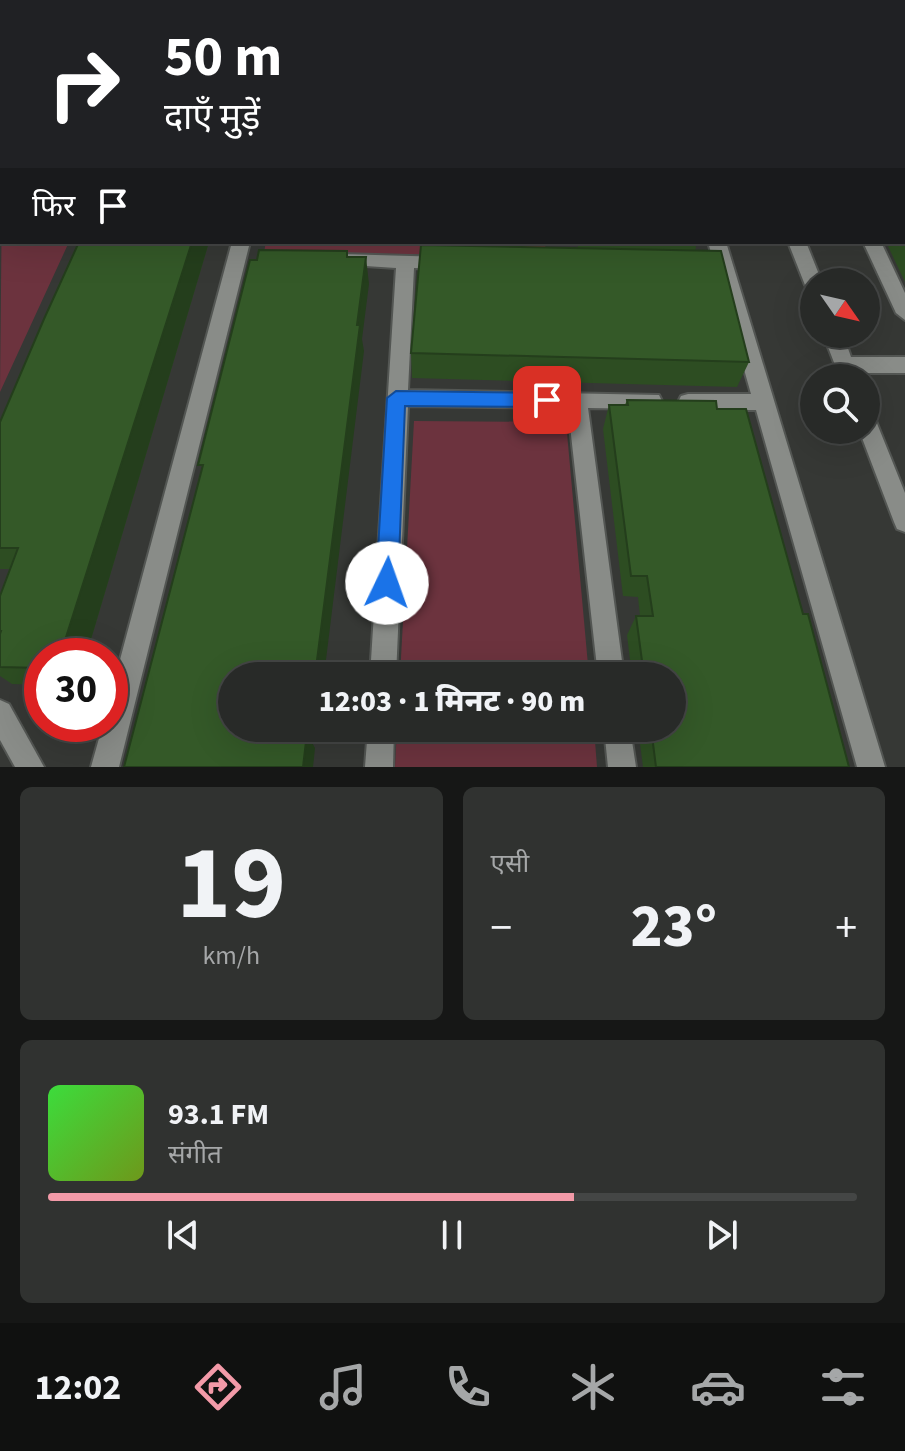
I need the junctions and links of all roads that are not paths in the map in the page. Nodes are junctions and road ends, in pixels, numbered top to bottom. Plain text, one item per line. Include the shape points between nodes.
1 (717, 244) edge
2 (798, 244) edge
3 (873, 244) edge
4 (243, 253) edge
5 (329, 260) edge
6 (405, 262) junction
7 (468, 263) edge
8 (807, 268) edge
9 (905, 313) edge
10 (905, 365) edge
11 (880, 368) edge
12 (396, 398) junction
13 (577, 400) junction
14 (764, 402) junction
15 (875, 444) edge
16 (905, 522) edge
17 (384, 662) edge
18 (609, 662) edge
19 (0, 713) edge
20 (380, 742) edge
21 (619, 742) edge
22 (30, 767) edge
23 (105, 767) edge
24 (379, 767) edge
25 (622, 767) edge
26 (871, 767) edge

1 - 14 street via 718,269
2 - 8 street
3 - 9 street
4 - 23 street
5 - 6 street
6 - 7 street
6 - 12 street
10 - 11 street
12 - 13 street
12 - 17 street
13 - 14 street
13 - 18 street
14 - 26 street
15 - 16 street
19 - 22 street
20 - 24 street
21 - 25 street

